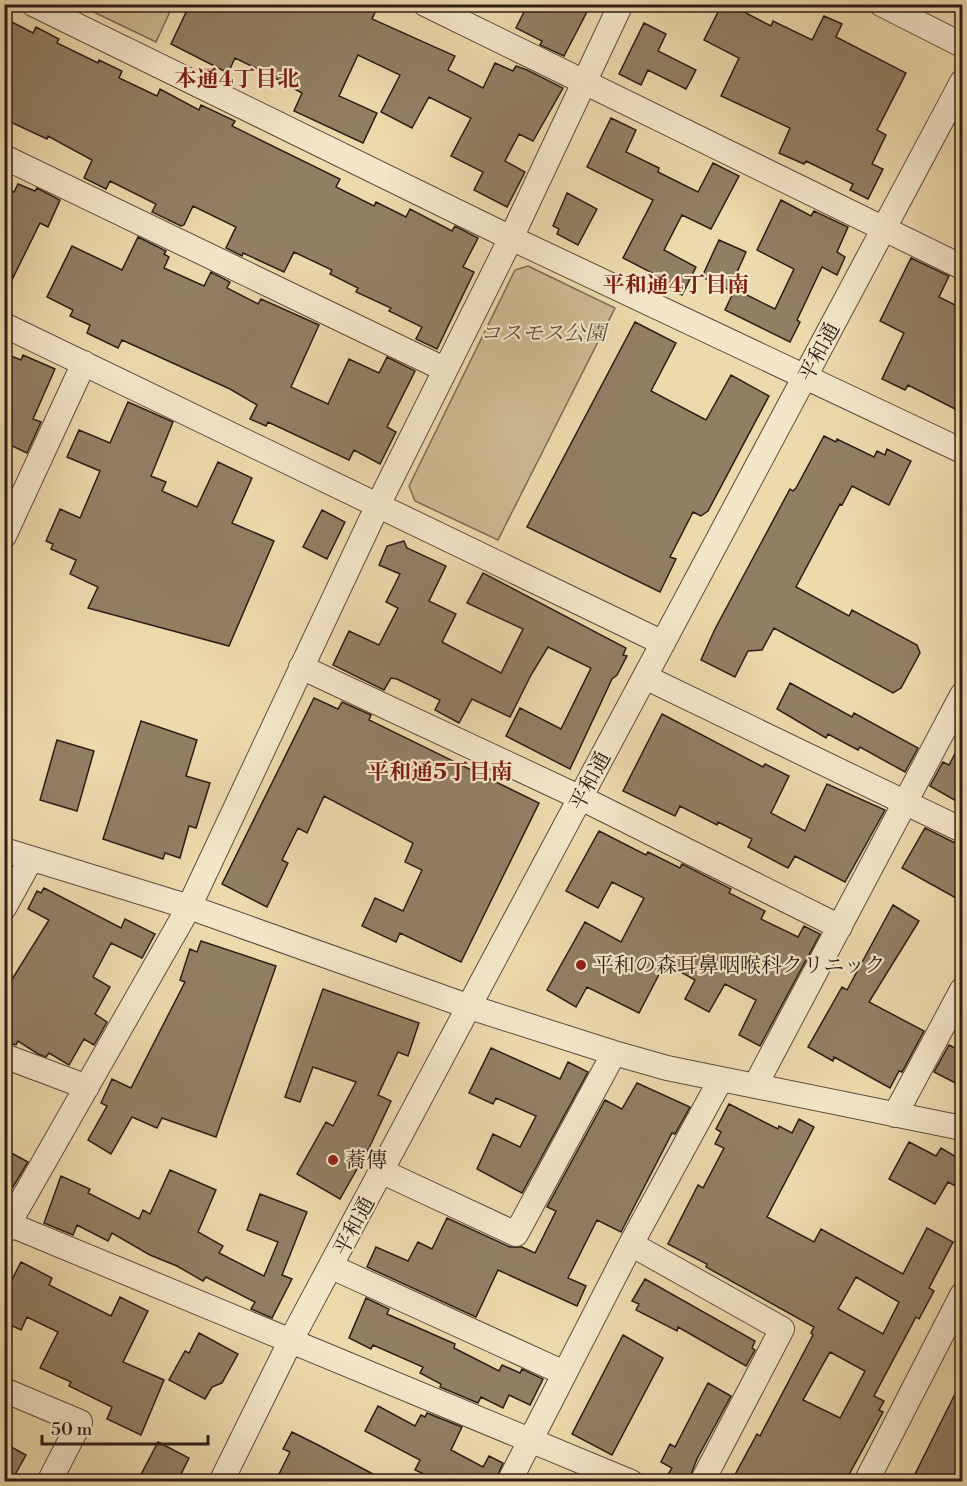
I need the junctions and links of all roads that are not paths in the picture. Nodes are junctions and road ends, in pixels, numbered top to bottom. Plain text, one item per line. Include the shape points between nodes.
1 (33, 4) edge
2 (425, 4) edge
3 (621, 4) edge
4 (880, 4) edge
5 (963, 45) edge
6 (583, 81) junction
7 (963, 82) edge
8 (4, 157) edge
9 (884, 231) junction
10 (510, 238) junction
11 (963, 267) edge
12 (4, 325) edge
13 (84, 363) junction
14 (444, 369) junction
15 (805, 378) junction
16 (963, 452) edge
17 (378, 505) junction
18 (4, 536) edge
19 (663, 643) junction
20 (301, 667) junction
21 (645, 677) junction
22 (963, 695) edge
23 (581, 798) junction
24 (905, 802) junction
25 (963, 830) edge
26 (4, 850) edge
27 (31, 859) junction
28 (189, 906) junction
29 (4, 908) edge
30 (840, 927) junction
31 (963, 990) edge
32 (470, 1007) junction
33 (614, 1053) junction
34 (4, 1056) edge
35 (721, 1079) junction
36 (755, 1086) junction
37 (87, 1087) junction
38 (895, 1115) junction
39 (963, 1128) edge
40 (383, 1172) junction
41 (6, 1226) edge
42 (631, 1244) junction
43 (332, 1267) junction
44 (963, 1295) edge
45 (291, 1340) junction
46 (564, 1373) junction
47 (4, 1390) edge
48 (530, 1439) junction
49 (49, 1482) edge
50 (221, 1482) edge
51 (509, 1482) edge
52 (631, 1482) edge
53 (702, 1482) edge
54 (866, 1482) edge

1 - 10 street
2 - 6 street
3 - 6 street
4 - 5 street
6 - 9 street
6 - 10 street
7 - 9 street, 平和通
8 - 14 street
9 - 11 street
9 - 15 street, 平和通
10 - 14 street
10 - 15 street
12 - 13 street
13 - 17 street
13 - 18 street
14 - 17 street
15 - 16 street
15 - 19 street, 平和通
17 - 19 street
17 - 20 street
19 - 21 street, 平和通
20 - 23 street
20 - 28 street
21 - 23 street, 平和通
21 - 24 street
22 - 24 street
23 - 30 street
23 - 32 street, 平和通
24 - 25 street
24 - 30 street
26 - 27 street
27 - 28 street
27 - 29 street
28 - 32 street
28 - 37 street
30 - 36 street
31 - 38 street
32 - 33 street
32 - 40 street, 平和通
33 - 35 street
33 - 40 street via 516,1234
34 - 37 street
35 - 36 street
35 - 42 street
36 - 38 street
37 - 41 street
38 - 39 street
40 - 43 street, 平和通
41 - 45 street
42 - 46 street
42 - 53 street via 782,1329
43 - 45 street, 平和通
43 - 46 street
44 - 54 street
45 - 48 street
45 - 50 street, 平和通
46 - 48 street
47 - 49 street via 80,1422
48 - 51 street
48 - 52 street

